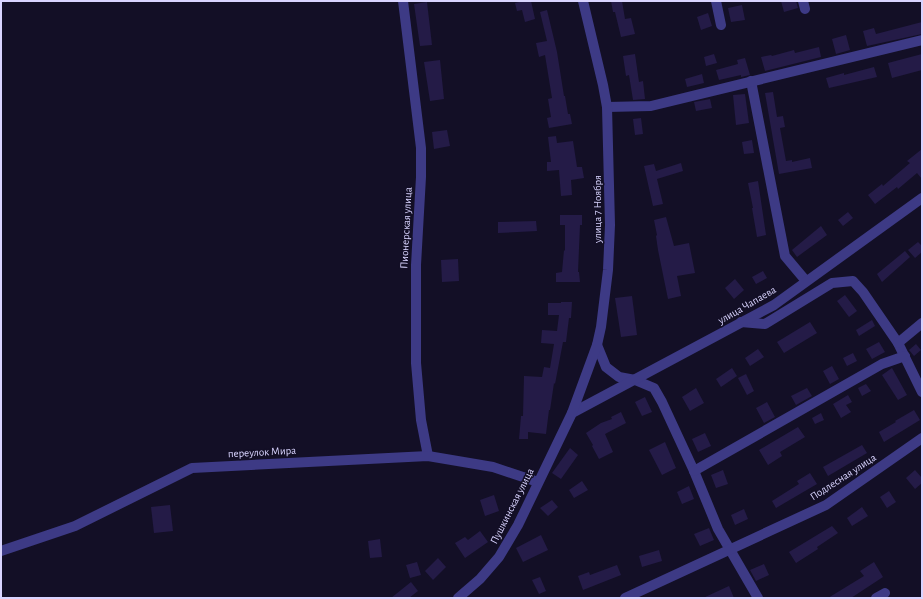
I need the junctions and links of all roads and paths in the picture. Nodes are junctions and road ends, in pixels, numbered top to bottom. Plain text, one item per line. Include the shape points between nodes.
1 (403, 1) edge
2 (583, 1) edge
3 (716, 1) edge
4 (721, 25) dead end
5 (922, 40) edge
6 (751, 81) junction
7 (607, 107) junction
8 (922, 198) edge
9 (806, 281) junction
10 (741, 322) junction
11 (922, 323) edge
12 (898, 343) junction
13 (597, 345) junction
14 (905, 356) junction
15 (636, 380) junction
16 (922, 392) edge
17 (572, 413) junction
18 (922, 438) edge
19 (428, 456) junction
20 (694, 471) junction
21 (538, 482) junction
22 (729, 550) junction
23 (1, 551) edge
24 (458, 598) edge
25 (625, 598) edge
26 (758, 598) edge

1 - 19 street, Пионерская улица via 421,148 416,265 416,363 421,420
2 - 7 street, улица 7 Ноября
3 - 4 street
5 - 6 street
6 - 7 street via 651,106
6 - 9 street via 786,256
7 - 13 street, улица 7 Ноября via 610,232 608,270
8 - 9 street, улица Чапаева
9 - 10 street, улица Чапаева via 774,305
10 - 12 street via 764,324 832,283 853,281
10 - 15 street, улица Чапаева
11 - 12 street
12 - 14 street
13 - 15 street via 606,368 619,377
13 - 17 street, улица 7 Ноября
14 - 16 street
14 - 20 street via 882,364
15 - 17 street, улица Чапаева
15 - 20 street via 654,388
17 - 21 street, Пушкинская улица
18 - 22 street, Подлесная улица via 826,505
19 - 21 street, переулок Мира via 493,467
19 - 23 street, переулок Мира via 192,468 75,526
20 - 22 street
21 - 24 street, Пушкинская улица via 518,525 499,557 480,579
22 - 25 street, Подлесная улица
22 - 26 street

